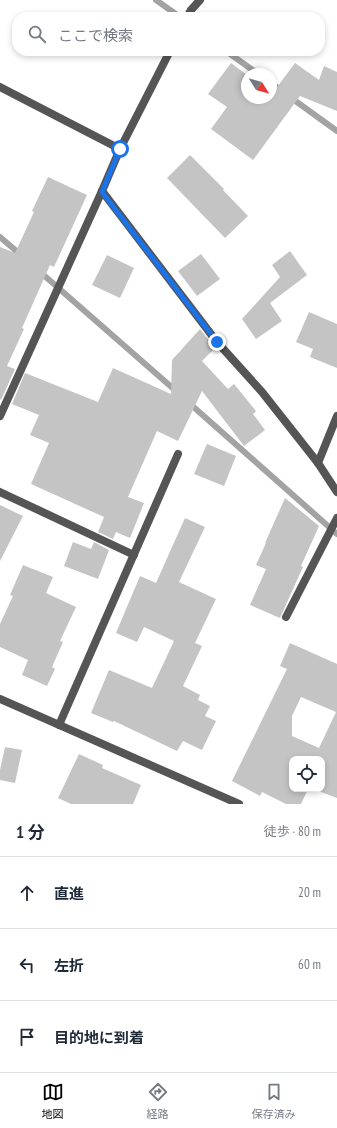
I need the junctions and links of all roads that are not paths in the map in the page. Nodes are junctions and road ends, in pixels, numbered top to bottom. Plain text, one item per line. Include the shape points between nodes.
1 (200, 0) edge
2 (190, 12) edge
3 (167, 56) edge
4 (0, 87) edge
5 (120, 149) junction
6 (102, 192) junction
7 (0, 416) edge
8 (337, 416) edge
9 (178, 454) dead end
10 (318, 463) junction
11 (0, 492) edge
12 (337, 492) edge
13 (337, 518) edge
14 (134, 556) junction
15 (286, 617) dead end
16 (0, 699) edge
17 (59, 725) junction
18 (239, 804) edge

1 - 2 street
3 - 5 street
4 - 5 street
5 - 6 street
6 - 7 street
6 - 10 street via 217,342 262,392
8 - 10 street
9 - 14 street
10 - 12 street
11 - 14 street
13 - 15 street
14 - 17 street
16 - 17 street
17 - 18 street

